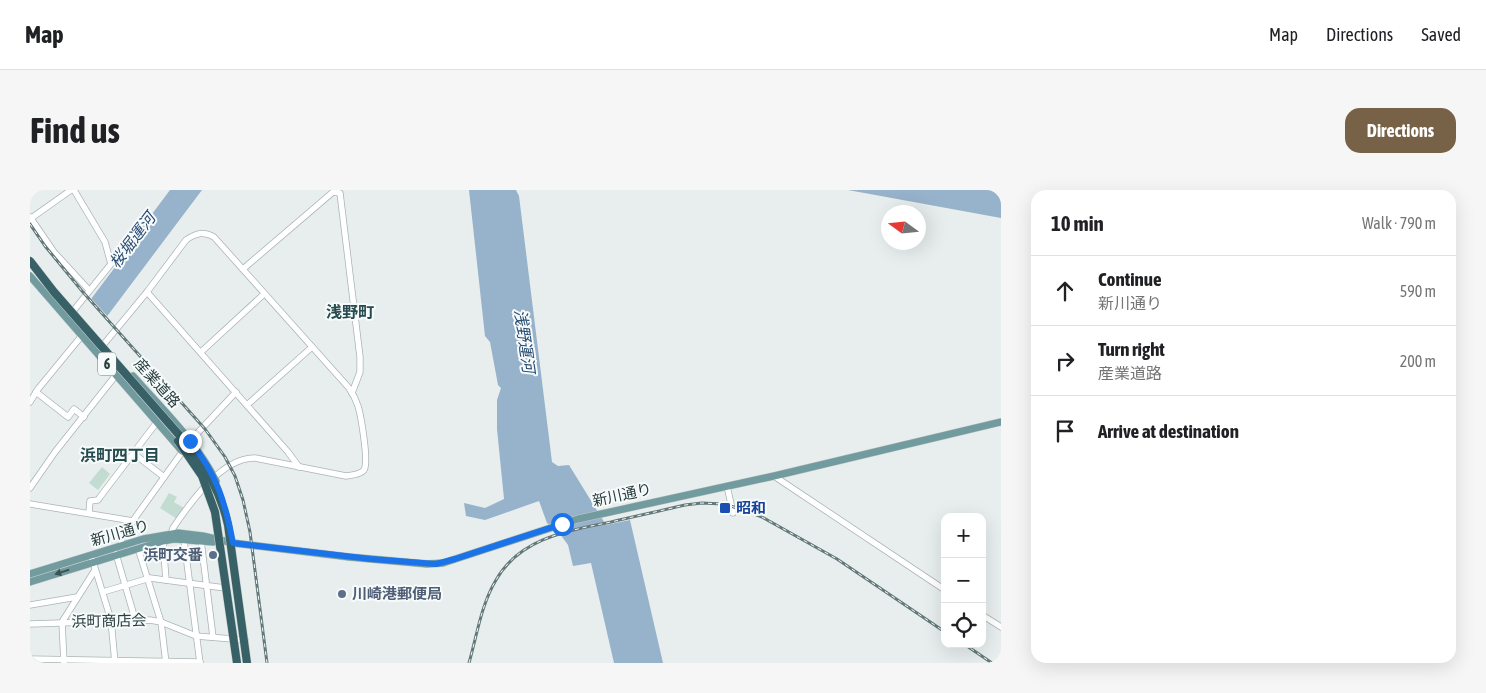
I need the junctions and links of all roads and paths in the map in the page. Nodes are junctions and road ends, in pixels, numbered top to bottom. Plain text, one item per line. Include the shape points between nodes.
1 (72, 190) edge
2 (30, 218) edge
3 (30, 256) edge
4 (30, 261) edge
5 (30, 269) edge
6 (243, 269) junction
7 (30, 276) edge
8 (89, 290) junction
9 (147, 292) junction
10 (264, 294) junction
11 (74, 310) junction
12 (89, 328) junction
13 (82, 336) junction
14 (104, 344) junction
15 (312, 347) junction
16 (201, 352) junction
17 (116, 375) junction
18 (36, 392) junction
19 (236, 392) junction
20 (352, 393) junction
21 (30, 402) edge
22 (247, 405) junction
23 (84, 417) junction
24 (157, 422) junction
25 (1001, 422) edge
26 (190, 441) junction
27 (134, 453) junction
28 (183, 453) junction
29 (299, 467) junction
30 (774, 476) junction
31 (164, 478) junction
32 (214, 478) junction
33 (31, 485) edge
34 (727, 486) junction
35 (204, 487) junction
36 (30, 504) edge
37 (89, 513) junction
38 (734, 513) dead end
39 (133, 520) junction
40 (171, 534) junction
41 (184, 540) junction
42 (219, 540) junction
43 (163, 541) junction
44 (201, 541) junction
45 (233, 543) junction
46 (121, 546) junction
47 (138, 548) junction
48 (116, 554) junction
49 (92, 558) junction
50 (223, 561) junction
51 (95, 570) junction
52 (30, 574) edge
53 (148, 578) junction
54 (166, 580) junction
55 (30, 582) edge
56 (190, 583) junction
57 (125, 585) junction
58 (206, 585) junction
59 (941, 587) edge
60 (224, 588) junction
61 (103, 592) junction
62 (77, 597) junction
63 (30, 606) edge
64 (986, 618) edge
65 (135, 619) junction
66 (111, 620) junction
67 (62, 622) junction
68 (161, 622) junction
69 (30, 624) edge
70 (1001, 627) edge
71 (196, 636) junction
72 (213, 637) junction
73 (232, 639) junction
74 (245, 640) junction
75 (30, 659) edge
76 (64, 661) edge
77 (92, 662) edge
78 (115, 662) edge
79 (166, 662) edge
80 (200, 662) edge
81 (236, 663) edge
82 (245, 663) edge

1 - 2 street
1 - 8 street via 105,242 111,264
2 - 8 street via 54,252
3 - 11 main road, 産業道路 / 6
4 - 82 highway, bridge via 202,463 213,482 228,525
5 - 50 highway, bridge via 178,440 196,466 213,503
6 - 9 street via 214,237 201,233 186,240
6 - 10 street
6 - 20 street via 332,192 340,193 360,357 360,372
7 - 13 main road, 産業道路 / 6
8 - 11 street
9 - 14 street
9 - 16 street
10 - 15 street
10 - 16 street
11 - 12 main road, 産業道路 / 6
12 - 13 street
12 - 14 main road, 産業道路 / 6
13 - 17 main road, 産業道路 / 6
13 - 18 street
14 - 26 main road, 産業道路 / 6
15 - 20 street
15 - 22 street
16 - 19 street
17 - 23 street
17 - 24 main road, 産業道路 / 6
18 - 21 street
18 - 23 street via 68,416 74,409
19 - 22 street
19 - 26 street
20 - 29 street via 359,408 366,456 363,471 346,476
22 - 29 street
23 - 33 street
24 - 27 street
24 - 28 main road, 産業道路 / 6
25 - 30 main road, 新川通り
26 - 28 street
26 - 32 main road, 産業道路 / 6
27 - 31 street
27 - 37 street via 98,500 90,501
28 - 31 street
28 - 35 main road, 産業道路 / 6
29 - 32 street via 244,458
30 - 34 main road, 新川通り
30 - 59 street
31 - 39 street
32 - 35 street
32 - 45 main road, 産業道路 / 6
34 - 38 street
34 - 45 main road, 新川通り via 550,527 443,563 402,562
35 - 40 street
35 - 42 main road, 産業道路 / 6
36 - 37 street
37 - 39 street
39 - 46 street via 122,536
40 - 42 main road, 新川通り
40 - 46 main road, 新川通り
41 - 43 main road, 新川通り
41 - 44 main road, 新川通り
41 - 56 street
42 - 44 main road, 新川通り
42 - 45 main road, 新川通り
42 - 60 main road, 産業道路 / 6
43 - 47 main road, 新川通り
43 - 54 street
44 - 58 street
45 - 74 main road, 産業道路 / 6
46 - 49 main road, 新川通り
47 - 48 main road, 新川通り
47 - 53 street
48 - 49 main road, 新川通り
48 - 57 street
49 - 51 street
49 - 52 main road, 新川通り
49 -> 55 main road, 新川通り
50 - 81 highway, bridge
50 - 82 highway, bridge
51 - 61 street
51 - 62 street
53 - 54 street
53 - 57 street
53 - 68 street
54 - 56 street
56 - 58 street
56 - 71 street
57 - 61 street
57 - 65 street
58 - 60 street
58 - 72 street
60 - 73 main road, 産業道路 / 6
61 - 66 street
62 - 63 street
62 - 67 street
64 - 70 street
65 - 66 street, 浜町商店会
65 - 68 street, 浜町商店会
66 - 67 street, 浜町商店会
66 - 78 street
67 - 69 street, 浜町商店会
67 - 76 street
68 - 71 street, 浜町商店会
68 - 79 street
71 - 72 street, 浜町商店会
71 - 80 street
72 - 73 street, 浜町商店会
73 - 74 street, 浜町商店会
73 - 81 main road, 産業道路 / 6
74 - 82 main road, 産業道路 / 6
75 - 76 street
76 - 77 street
77 - 78 street
78 - 79 street
79 - 80 street

